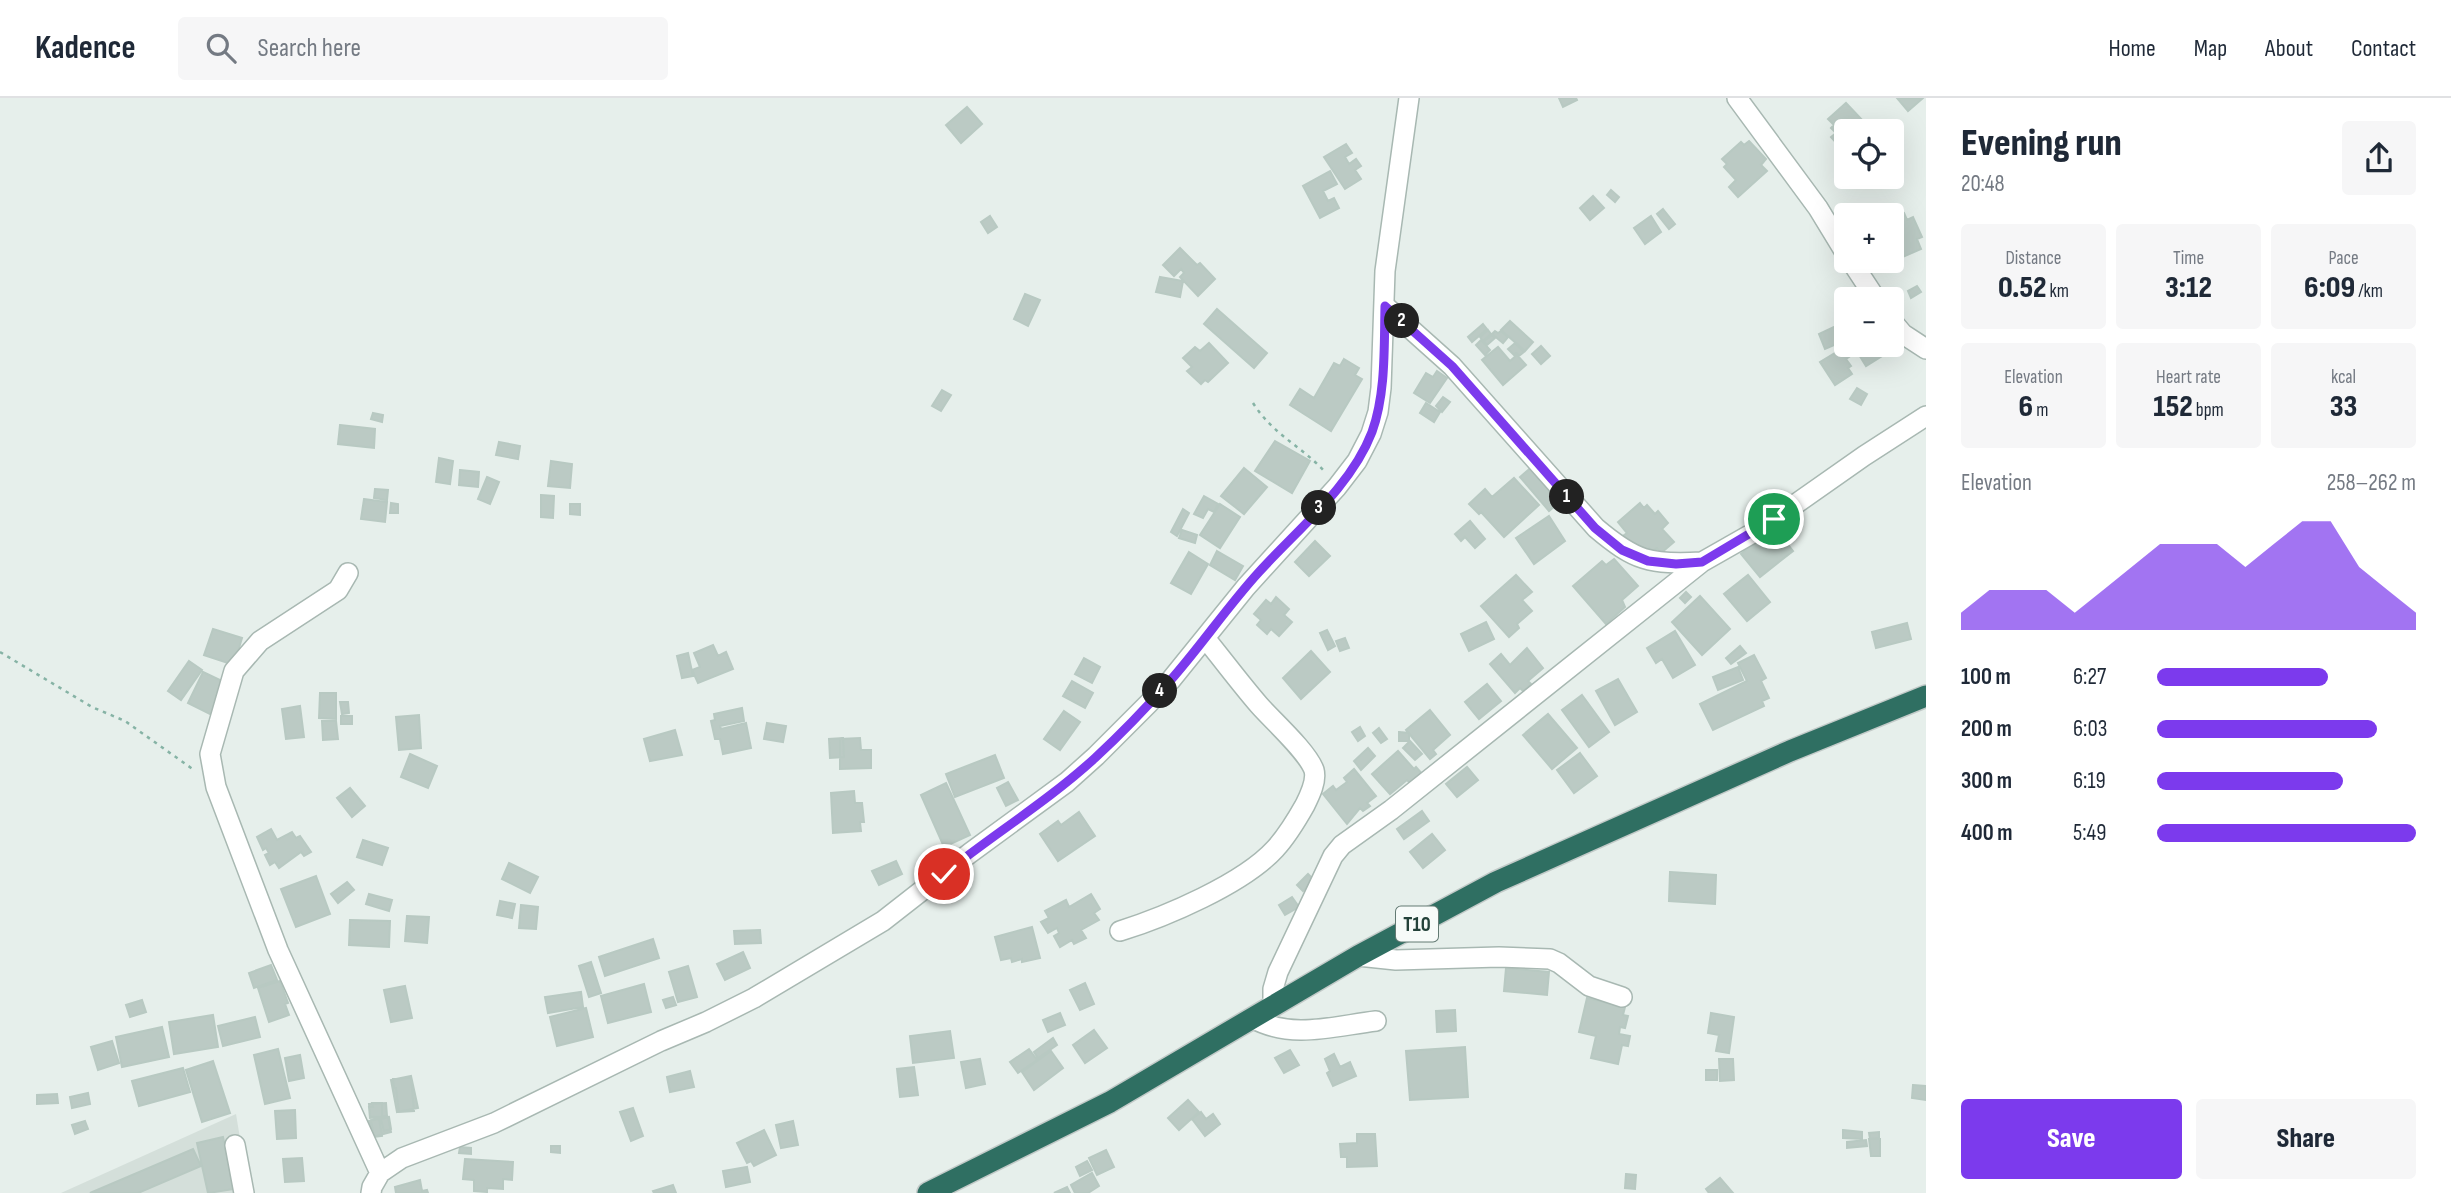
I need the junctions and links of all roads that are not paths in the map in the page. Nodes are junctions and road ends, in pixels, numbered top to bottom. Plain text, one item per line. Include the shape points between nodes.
1 (1409, 98) edge
2 (1737, 98) edge
3 (1834, 234) edge
4 (1385, 306) junction
5 (1904, 335) edge
6 (1926, 349) edge
7 (1926, 416) edge
8 (1702, 562) junction
9 (348, 573) dead end
10 (1205, 638) junction
11 (1926, 696) edge
12 (1120, 931) dead end
13 (1358, 956) junction
14 (1622, 997) dead end
15 (1272, 1006) junction
16 (1252, 1018) junction
17 (1376, 1021) dead end
18 (235, 1144) dead end
19 (380, 1173) junction
20 (244, 1193) edge
21 (371, 1193) edge
22 (928, 1193) edge

1 - 4 street via 1385,271
2 - 3 street
4 - 8 street via 1452,366 1583,514 1622,550 1648,561
4 - 10 street via 1378,412 1357,461
5 - 6 street
7 - 8 street via 1760,529
8 - 15 street via 1342,845 1323,874 1278,972
9 - 19 street via 338,590 260,641 234,671 210,754 216,787 278,950
10 - 12 street via 1308,760 1315,778 1295,823 1259,864 1183,907
10 - 19 street via 1096,757 883,921 754,998 494,1123 402,1158
11 - 13 highway, T10 via 1790,751 1496,882
13 - 14 street via 1550,959 1590,986
13 - 15 highway, T10
15 - 16 highway, T10
16 - 17 street via 1289,1031
16 - 22 highway, T10 via 1110,1102
18 - 20 street
19 - 21 street

